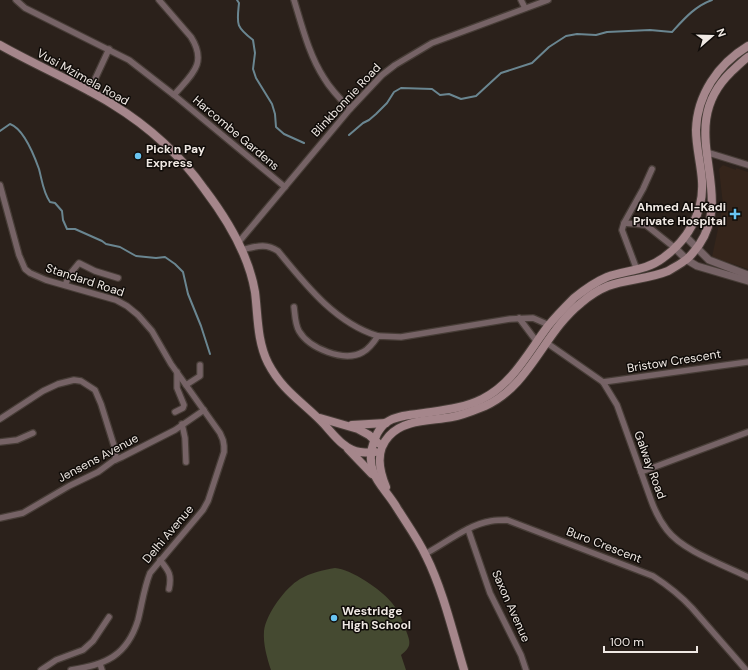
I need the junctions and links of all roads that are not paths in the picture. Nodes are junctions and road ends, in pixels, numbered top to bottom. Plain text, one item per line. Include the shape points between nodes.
1 (16, 0) edge
2 (159, 0) edge
3 (294, 0) edge
4 (521, 0) edge
5 (548, 0) edge
6 (525, 8) junction
7 (0, 45) edge
8 (748, 46) edge
9 (109, 49) junction
10 (748, 57) edge
11 (89, 92) junction
12 (174, 95) junction
13 (350, 109) junction
14 (706, 152) junction
15 (748, 166) edge
16 (652, 169) dead end
17 (0, 185) edge
18 (285, 187) junction
19 (2, 197) edge
20 (624, 223) junction
21 (686, 237) junction
22 (239, 247) junction
23 (675, 248) junction
24 (697, 248) junction
25 (687, 260) junction
26 (637, 270) junction
27 (748, 275) edge
28 (118, 278) dead end
29 (748, 281) edge
30 (65, 286) junction
31 (294, 307) dead end
32 (519, 318) junction
33 (549, 325) junction
34 (378, 336) junction
35 (537, 342) junction
36 (547, 343) junction
37 (748, 362) edge
38 (200, 365) dead end
39 (177, 372) junction
40 (603, 382) junction
41 (186, 385) junction
42 (204, 410) junction
43 (175, 412) dead end
44 (316, 416) junction
45 (0, 419) edge
46 (386, 423) junction
47 (182, 424) junction
48 (345, 425) junction
49 (748, 432) edge
50 (33, 433) dead end
51 (374, 440) junction
52 (0, 442) edge
53 (224, 446) joint
54 (347, 447) junction
55 (381, 450) junction
56 (371, 452) junction
57 (115, 460) junction
58 (186, 462) dead end
59 (641, 472) junction
60 (374, 476) junction
61 (390, 497) junction
62 (0, 518) edge
63 (468, 529) junction
64 (425, 554) junction
65 (160, 560) junction
66 (748, 577) edge
67 (169, 589) dead end
68 (109, 617) dead end
69 (100, 664) junction
70 (40, 670) edge
71 (71, 670) edge
72 (102, 670) edge
73 (464, 670) edge
74 (526, 670) edge
75 (746, 670) edge

1 - 9 street, Harcombe Gardens via 25,8
2 - 12 street, Harcombe Gardens via 191,37 199,54 194,71
3 - 13 street via 306,40 318,67 329,86
4 - 6 street
5 - 6 street, Blinkbonnie Road
6 - 13 street, Blinkbonnie Road via 432,44 408,57 382,75
7 - 11 main road, Vusi Mzimela Road
8 - 21 main road via 720,69 700,102 696,129 702,181 701,197 698,214
9 - 11 street
9 - 12 street, Harcombe Gardens via 129,60
10 - 14 main road via 715,91 706,120
11 - 22 main road, Vusi Mzimela Road via 112,104 140,124 186,164 223,216
12 - 18 street, Harcombe Gardens
13 - 18 street, Blinkbonnie Road
14 - 15 street
14 - 24 main road via 712,214
16 - 20 street
17 - 19 street, Standard Road
18 - 22 street, Blinkbonnie Road
19 - 30 street, Standard Road via 25,269 35,276
20 - 23 street via 646,225
20 - 26 street via 622,234
21 - 23 main road
21 - 24 street
22 - 34 street via 266,245 278,250 334,312 354,327
22 - 44 main road, Vusi Mzimela Road via 252,281 260,339 266,358 285,389
23 - 25 street
23 - 26 main road via 656,263
24 - 25 main road
24 - 27 street via 709,260
25 - 29 street via 711,271
25 - 36 main road via 668,271 618,283 597,292 565,319
26 - 33 main road via 596,282 576,297
28 - 30 street via 79,263
30 - 39 street, Standard Road via 116,300 127,306 146,322
31 - 34 street via 297,327 303,336 321,349 336,355 352,356 363,352
32 - 33 street via 533,318
32 - 34 street via 401,337
32 - 35 street
33 - 35 main road
35 - 46 main road via 507,380 486,397 454,409 403,416
36 - 40 street, Galway Road
36 - 55 main road via 526,373 495,401 453,417 402,426 390,435
37 - 40 street, Bristow Crescent
38 - 41 street via 200,376
39 - 41 street, Standard Road
39 - 43 street via 177,388 184,405
40 - 59 street, Galway Road via 617,406
41 - 42 street, Standard Road
42 - 47 street, Jensens Avenue
42 - 53 street, Standard Road via 220,433
44 - 48 main road, Vusi Mzimela Road
44 - 54 main road, Vusi Mzimela Road
45 - 57 street via 43,391 58,384 81,381 95,390 116,452
46 - 48 main road
46 - 51 main road
47 - 57 street, Jensens Avenue via 158,440
47 - 58 street
48 - 51 main road, Vusi Mzimela Road via 364,432
49 - 59 street
50 - 52 street via 17,440
51 - 55 main road, Vusi Mzimela Road
51 - 56 main road
53 - 65 street, Delhi Avenue via 223,458 206,506
54 - 56 main road via 360,452
54 - 60 main road, Vusi Mzimela Road
55 - 56 main road
55 - 61 main road via 381,475
56 - 60 main road via 370,463
57 - 62 street, Jensens Avenue via 23,513
59 - 66 street, Galway Road via 656,514 679,542
60 - 61 main road, Vusi Mzimela Road
61 - 64 main road
63 - 64 street, Buro Crescent
63 - 74 street, Saxon Avenue via 490,592
63 - 75 street, Buro Crescent via 491,521 507,520 653,576 684,599
64 - 73 main road
65 - 67 street via 170,576
65 - 69 street, Delhi Avenue via 150,572 146,583 133,635 116,656
68 - 70 street via 93,641 83,650 56,660
69 - 71 street, Delhi Avenue
69 - 72 street

